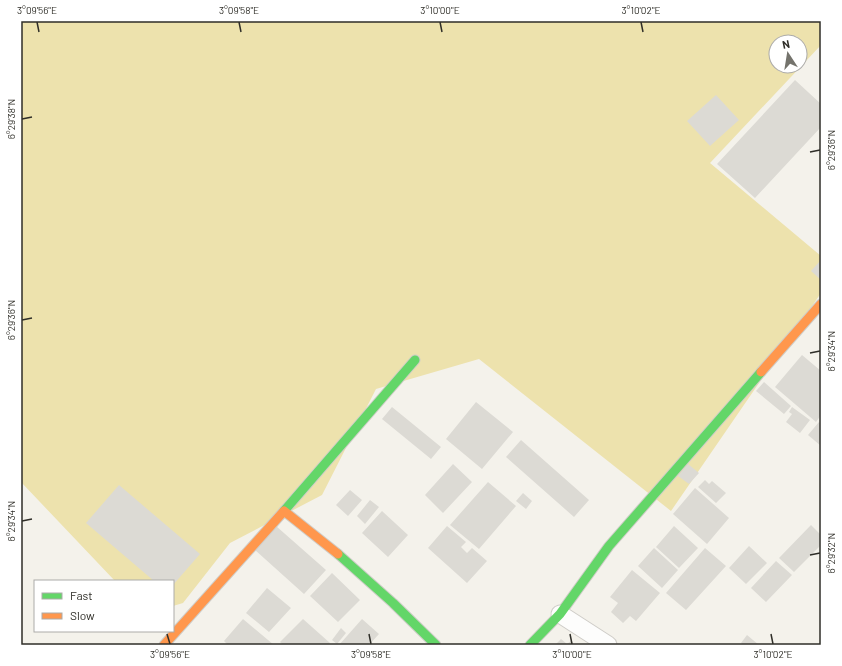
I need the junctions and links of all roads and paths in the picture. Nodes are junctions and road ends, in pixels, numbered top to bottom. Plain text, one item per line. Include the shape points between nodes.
1 (821, 304) edge
2 (414, 360) dead end
3 (284, 511) junction
4 (560, 614) junction
5 (164, 645) edge
6 (436, 645) edge
7 (530, 645) edge
8 (608, 645) edge

1 - 4 street via 609,546
2 - 3 street
3 - 5 street
3 - 6 street via 335,551 394,603
4 - 7 street
4 - 8 street

